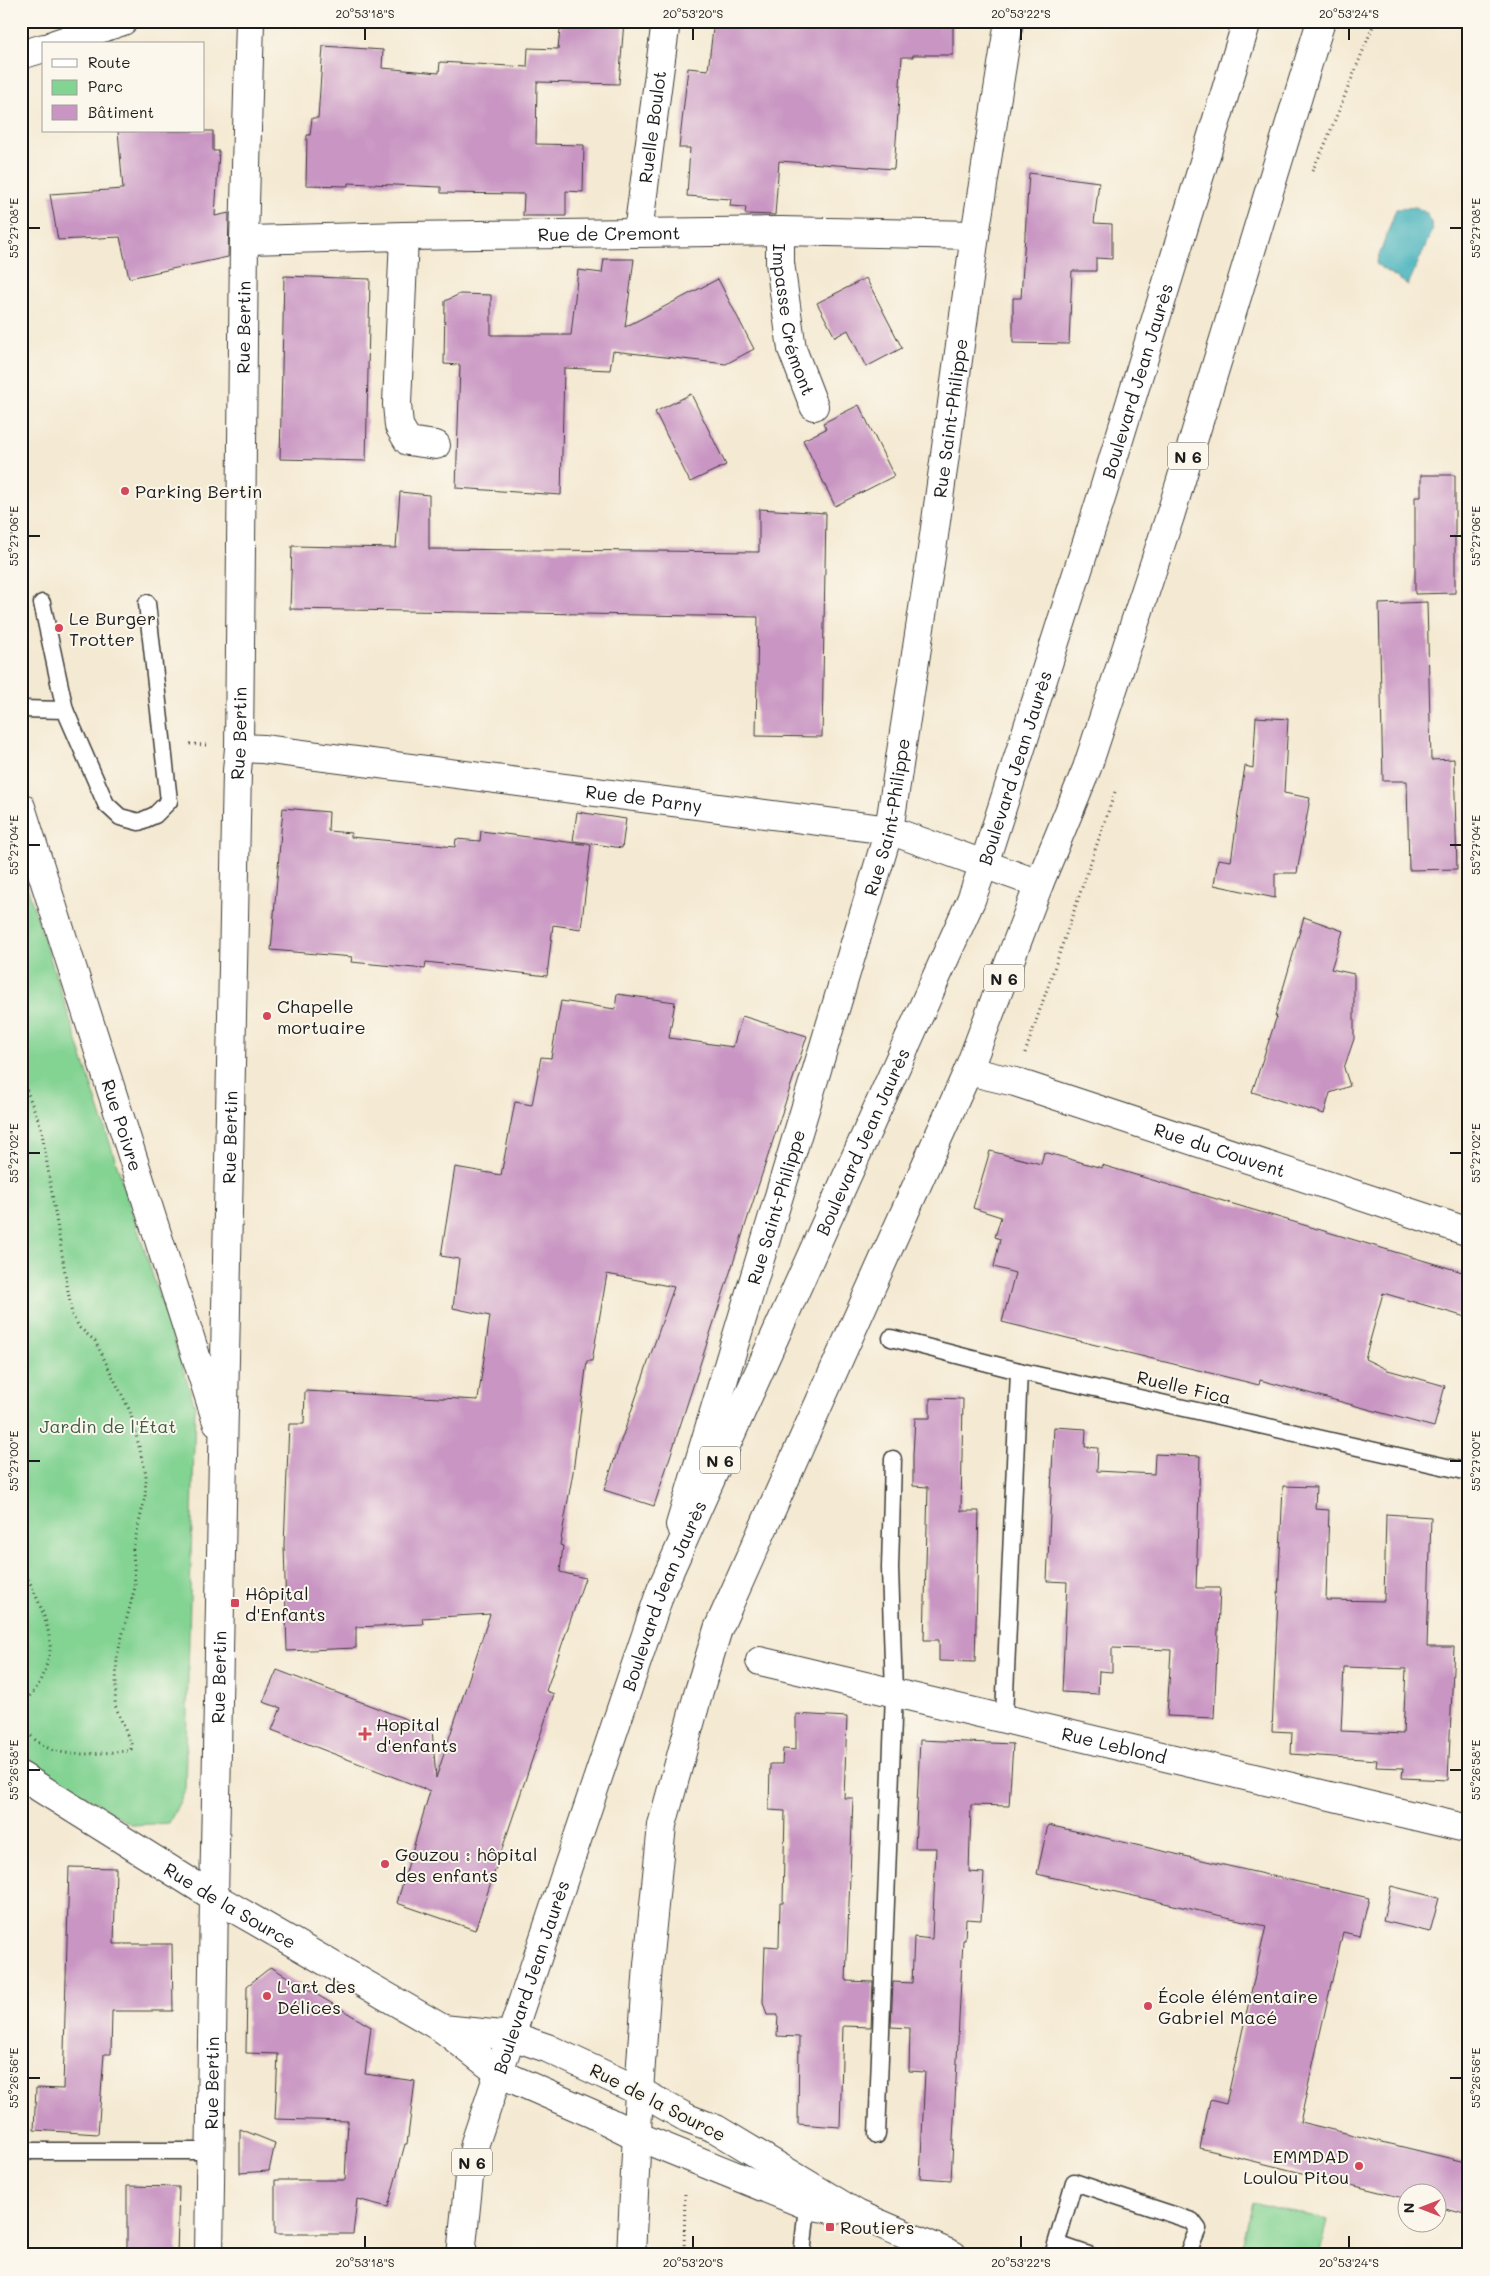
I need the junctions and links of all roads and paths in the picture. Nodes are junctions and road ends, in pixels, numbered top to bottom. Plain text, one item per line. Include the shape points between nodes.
1 (123, 21) edge
2 (250, 21) edge
3 (666, 21) edge
4 (1008, 21) edge
5 (1247, 21) edge
6 (1321, 21) edge
7 (1375, 21) edge
8 (61, 42) edge
9 (42, 49) edge
10 (21, 55) edge
11 (1312, 171) dead end
12 (780, 230) junction
13 (638, 232) junction
14 (975, 235) junction
15 (404, 236) junction
16 (244, 240) junction
17 (814, 406) dead end
18 (436, 445) dead end
19 (42, 603) dead end
20 (148, 603) dead end
21 (21, 709) edge
22 (65, 710) junction
23 (162, 742) junction
24 (239, 748) junction
25 (1117, 785) dead end
26 (21, 807) edge
27 (889, 830) junction
28 (984, 864) junction
29 (1039, 884) junction
30 (968, 1071) junction
31 (21, 1076) edge
32 (1016, 1082) junction
33 (1469, 1232) edge
34 (891, 1338) dead end
35 (1019, 1371) junction
36 (224, 1442) junction
37 (893, 1458) dead end
38 (1469, 1472) edge
39 (21, 1566) edge
40 (661, 1590) junction
41 (760, 1660) dead end
42 (894, 1693) junction
43 (21, 1705) edge
44 (1004, 1717) junction
45 (21, 1722) edge
46 (21, 1776) edge
47 (1469, 1828) edge
48 (214, 1897) junction
49 (443, 2029) junction
50 (512, 2036) junction
51 (499, 2073) junction
52 (639, 2091) junction
53 (877, 2135) dead end
54 (637, 2136) junction
55 (21, 2151) edge
56 (211, 2151) junction
57 (807, 2205) junction
58 (857, 2214) junction
59 (1055, 2250) edge
60 (209, 2255) edge
61 (461, 2255) edge
62 (631, 2255) edge
63 (802, 2255) edge
64 (953, 2255) edge
65 (1089, 2255) edge
66 (1187, 2255) edge

1 - 8 street
2 - 16 street, Rue Bertin
3 - 13 street, Ruelle Boulot
4 - 14 street, Rue Saint-Philippe
5 - 28 street, Boulevard Jean Jaurès / N 6 via 1103,492
6 - 29 street, N 6 via 1162,541 1087,768
7 - 11 path
9 - 10 street
12 - 13 street, Rue de Cremont
12 - 14 street, Rue de Cremont
12 - 17 street, Impasse Crémont via 780,263 792,349
13 - 15 street, Rue de Cremont
14 - 27 street, Rue Saint-Philippe via 932,550
15 - 16 street, Rue de Cremont
15 - 18 street via 397,404 399,426 408,441
16 - 24 street, Rue Bertin
19 - 22 lane
20 - 23 lane
21 - 22 lane
22 - 23 lane via 106,804 120,816 139,822 154,815 169,801
23 - 24 path
24 - 27 street, Rue de Parny
24 - 36 street, Rue Bertin
25 - 32 path
26 - 36 street, Rue Poivre
27 - 28 street, Rue de Parny
27 - 40 street, Rue Saint-Philippe
28 - 29 street, Rue de Parny
28 - 40 street, Boulevard Jean Jaurès / N 6 via 963,918
29 - 30 street, N 6
30 - 32 street, Rue du Couvent
30 - 52 street, N 6 via 716,1638 662,1825
31 - 45 path via 41,1127 72,1315 80,1328 96,1342 130,1411 146,1474 145,1497 133,1549 135,1587 117,1656 115,1705 131,1749 72,1754 52,1752 36,1740
32 - 33 street, Rue du Couvent
34 - 35 lane, Ruelle Fica
35 - 38 lane, Ruelle Fica
35 - 44 lane
36 - 48 street, Rue Bertin
37 - 42 lane via 890,1568
39 - 43 path via 32,1585 50,1646 41,1680
40 - 50 street, Boulevard Jean Jaurès / N 6
41 - 42 street, Rue Leblond
42 - 44 street, Rue Leblond
42 - 53 lane
44 - 47 street, Rue Leblond
46 - 48 street, Rue de la Source
48 - 49 street, Rue de la Source
48 - 56 street, Rue Bertin
49 - 50 street, Rue de la Source
49 - 51 street, Rue de la Source
50 - 51 street, Boulevard Jean Jaurès / N 6
50 - 52 street, Rue de la Source via 547,2048
51 - 54 street, Rue de la Source
51 - 61 street, Boulevard Jean Jaurès / N 6 via 475,2143
52 - 54 street, N 6
52 - 58 street, Rue de la Source via 716,2130
54 - 57 street, Rue de la Source
54 - 62 street, N 6
55 - 56 lane
56 - 60 street, Rue Bertin
57 - 58 street, Rue de la Source
57 - 63 lane
58 - 64 street, Rue de la Source
59 - 65 lane
59 - 66 lane via 1074,2182 1192,2221 1198,2229

